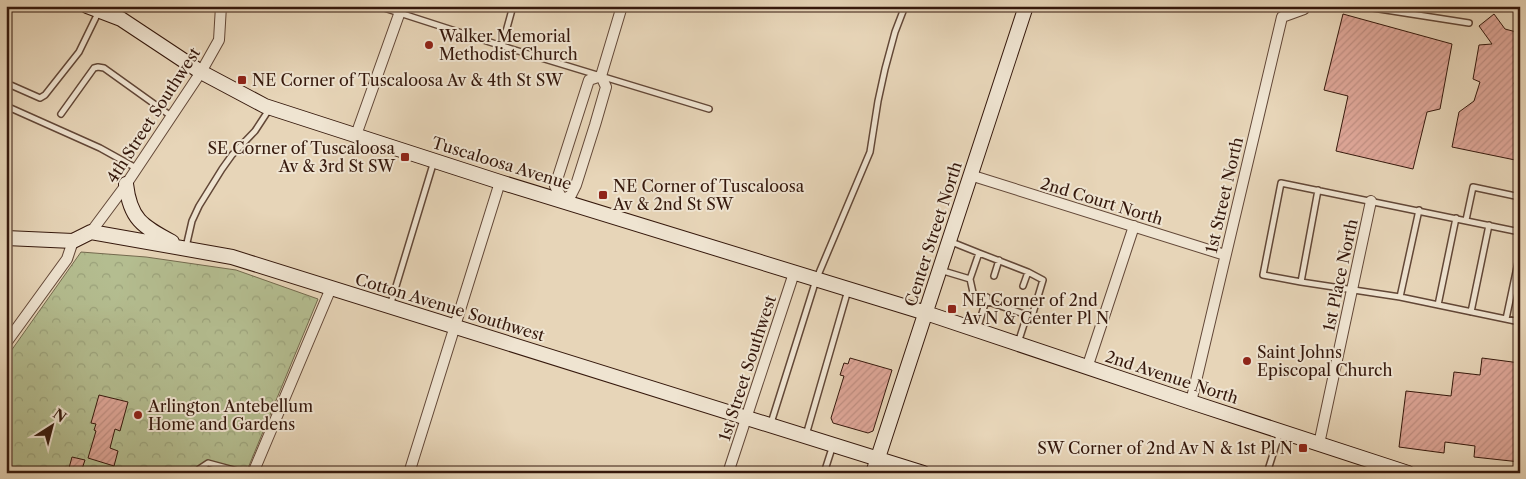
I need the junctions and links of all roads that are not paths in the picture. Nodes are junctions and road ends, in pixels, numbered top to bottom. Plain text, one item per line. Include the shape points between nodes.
1 (220, 6) edge
2 (378, 6) edge
3 (513, 6) edge
4 (622, 6) edge
5 (905, 6) edge
6 (1026, 6) edge
7 (1318, 6) edge
8 (1360, 6) edge
9 (93, 8) edge
10 (1304, 9) joint
11 (401, 10) edge
12 (117, 11) edge
13 (1469, 23) dead end
14 (502, 46) junction
15 (201, 72) junction
16 (601, 76) junction
17 (6, 83) edge
18 (6, 106) edge
19 (270, 108) junction
20 (709, 109) dead end
21 (61, 114) dead end
22 (171, 116) junction
23 (356, 135) junction
24 (434, 160) junction
25 (136, 168) junction
26 (970, 176) junction
27 (500, 182) junction
28 (126, 184) junction
29 (1318, 190) junction
30 (1520, 197) edge
31 (562, 200) junction
32 (1371, 201) junction
33 (1419, 210) junction
34 (1456, 218) junction
35 (1466, 220) junction
36 (1489, 225) junction
37 (1134, 226) junction
38 (91, 232) junction
39 (1520, 232) edge
40 (6, 238) edge
41 (949, 241) junction
42 (73, 242) junction
43 (186, 249) junction
44 (979, 253) junction
45 (1520, 253) edge
46 (1225, 255) junction
47 (999, 260) junction
48 (940, 270) junction
49 (1028, 272) junction
50 (794, 273) junction
51 (994, 276) dead end
52 (970, 279) junction
53 (816, 280) junction
54 (1301, 282) junction
55 (1023, 286) dead end
56 (331, 288) junction
57 (848, 289) junction
58 (1352, 290) junction
59 (1400, 297) junction
60 (986, 299) junction
61 (1438, 305) junction
62 (390, 306) junction
63 (1471, 312) junction
64 (926, 313) junction
65 (1027, 315) junction
66 (1506, 319) junction
67 (1520, 322) edge
68 (455, 326) junction
69 (11, 330) edge
70 (977, 330) junction
71 (6, 343) edge
72 (1018, 344) junction
73 (1087, 368) junction
74 (1191, 402) junction
75 (746, 417) junction
76 (771, 425) junction
77 (1281, 432) junction
78 (806, 436) junction
79 (1319, 444) junction
80 (833, 445) junction
81 (877, 458) junction
82 (198, 473) edge
83 (244, 473) edge
84 (253, 473) edge
85 (409, 473) edge
86 (728, 473) edge
87 (824, 473) edge
88 (873, 473) edge
89 (923, 473) edge
90 (1267, 473) edge
91 (1408, 473) edge

1 - 15 street, 4th Street Southwest via 219,40
2 - 11 lane
3 - 14 lane
4 - 16 street
5 - 53 lane via 885,68 870,152
6 - 26 street, Center Street North
7 - 10 lane
8 - 13 lane
9 - 12 street, Tuscaloosa Avenue
9 - 17 lane via 79,52 45,95 40,98
10 - 46 street, 1st Street North via 1282,17
11 - 14 lane
11 - 23 street
12 - 15 street, Tuscaloosa Avenue
14 - 16 lane
15 - 19 street, Tuscaloosa Avenue
15 - 22 street, 4th Street Southwest
16 - 20 lane
16 - 31 street via 606,87 596,125 576,185 571,195
16 - 31 street via 589,80 555,186
18 - 25 lane via 100,148
19 - 23 street, Tuscaloosa Avenue
19 - 43 lane via 222,169 199,206
21 - 22 lane via 94,68 98,67 104,68
22 - 25 street, 4th Street Southwest
23 - 24 street, Tuscaloosa Avenue
24 - 27 street, Tuscaloosa Avenue
24 - 62 lane
25 - 28 street, 4th Street Southwest
26 - 37 street, 2nd Court North
26 - 41 street, Center Street North
27 - 31 street, Tuscaloosa Avenue
27 - 68 street
28 - 38 street, 4th Street Southwest
28 - 43 street via 132,212 140,221 152,232
29 - 32 lane
29 - 54 lane
29 - 54 lane via 1281,183 1263,275
30 - 35 lane via 1473,187
31 - 50 street, Tuscaloosa Avenue
32 - 33 lane
32 - 58 street, 1st Place North
33 - 34 lane
33 - 59 lane
34 - 35 lane
34 - 61 lane
35 - 36 lane
36 - 39 lane
36 - 63 lane
37 - 46 street, 2nd Court North
37 - 73 street
38 - 42 street
38 - 43 street, Cotton Avenue Southwest
40 - 42 street
41 - 44 lane
41 - 48 street, Center Street North
42 - 69 street via 67,259
43 - 56 street, Cotton Avenue Southwest via 232,257
44 - 47 lane
44 - 52 lane
45 - 66 lane
46 - 74 street, 1st Street North
47 - 49 lane
47 - 51 lane
48 - 52 lane
48 - 64 street, Center Street North
49 - 55 lane
49 - 65 lane via 1043,280 1033,312
50 - 53 street, Tuscaloosa Avenue
50 - 75 street, 1st Street Southwest
52 - 60 lane via 974,297
53 - 57 street, Tuscaloosa Avenue
53 - 76 lane
54 - 58 lane
56 - 62 street, Cotton Avenue Southwest
56 - 84 street
57 - 64 street, Tuscaloosa Avenue
57 - 78 lane
58 - 59 lane
58 - 79 street, 1st Place North
59 - 61 lane
60 - 65 lane via 1016,308
60 - 70 lane
61 - 63 lane
62 - 68 street, Cotton Avenue Southwest
63 - 66 lane
64 - 70 street, 2nd Avenue North
64 - 81 street, Center Street North
65 - 72 lane
66 - 67 lane
68 - 75 street, Cotton Avenue Southwest
68 - 85 street
69 - 71 street
70 - 72 street, 2nd Avenue North
72 - 73 street, 2nd Avenue North
73 - 74 street, 2nd Avenue North
74 - 77 street, 2nd Avenue North
75 - 76 street, Cotton Avenue Southwest
75 - 86 street, 1st Street Southwest
76 - 78 street, Cotton Avenue Southwest
77 - 79 street, 2nd Avenue North
77 - 90 lane
78 - 80 street, Cotton Avenue Southwest
79 - 91 street, 2nd Avenue North
80 - 81 street, Cotton Avenue Southwest
80 - 87 lane
81 - 88 street, Center Street North
81 - 89 street, Cotton Avenue Southwest
82 - 83 lane via 208,463

